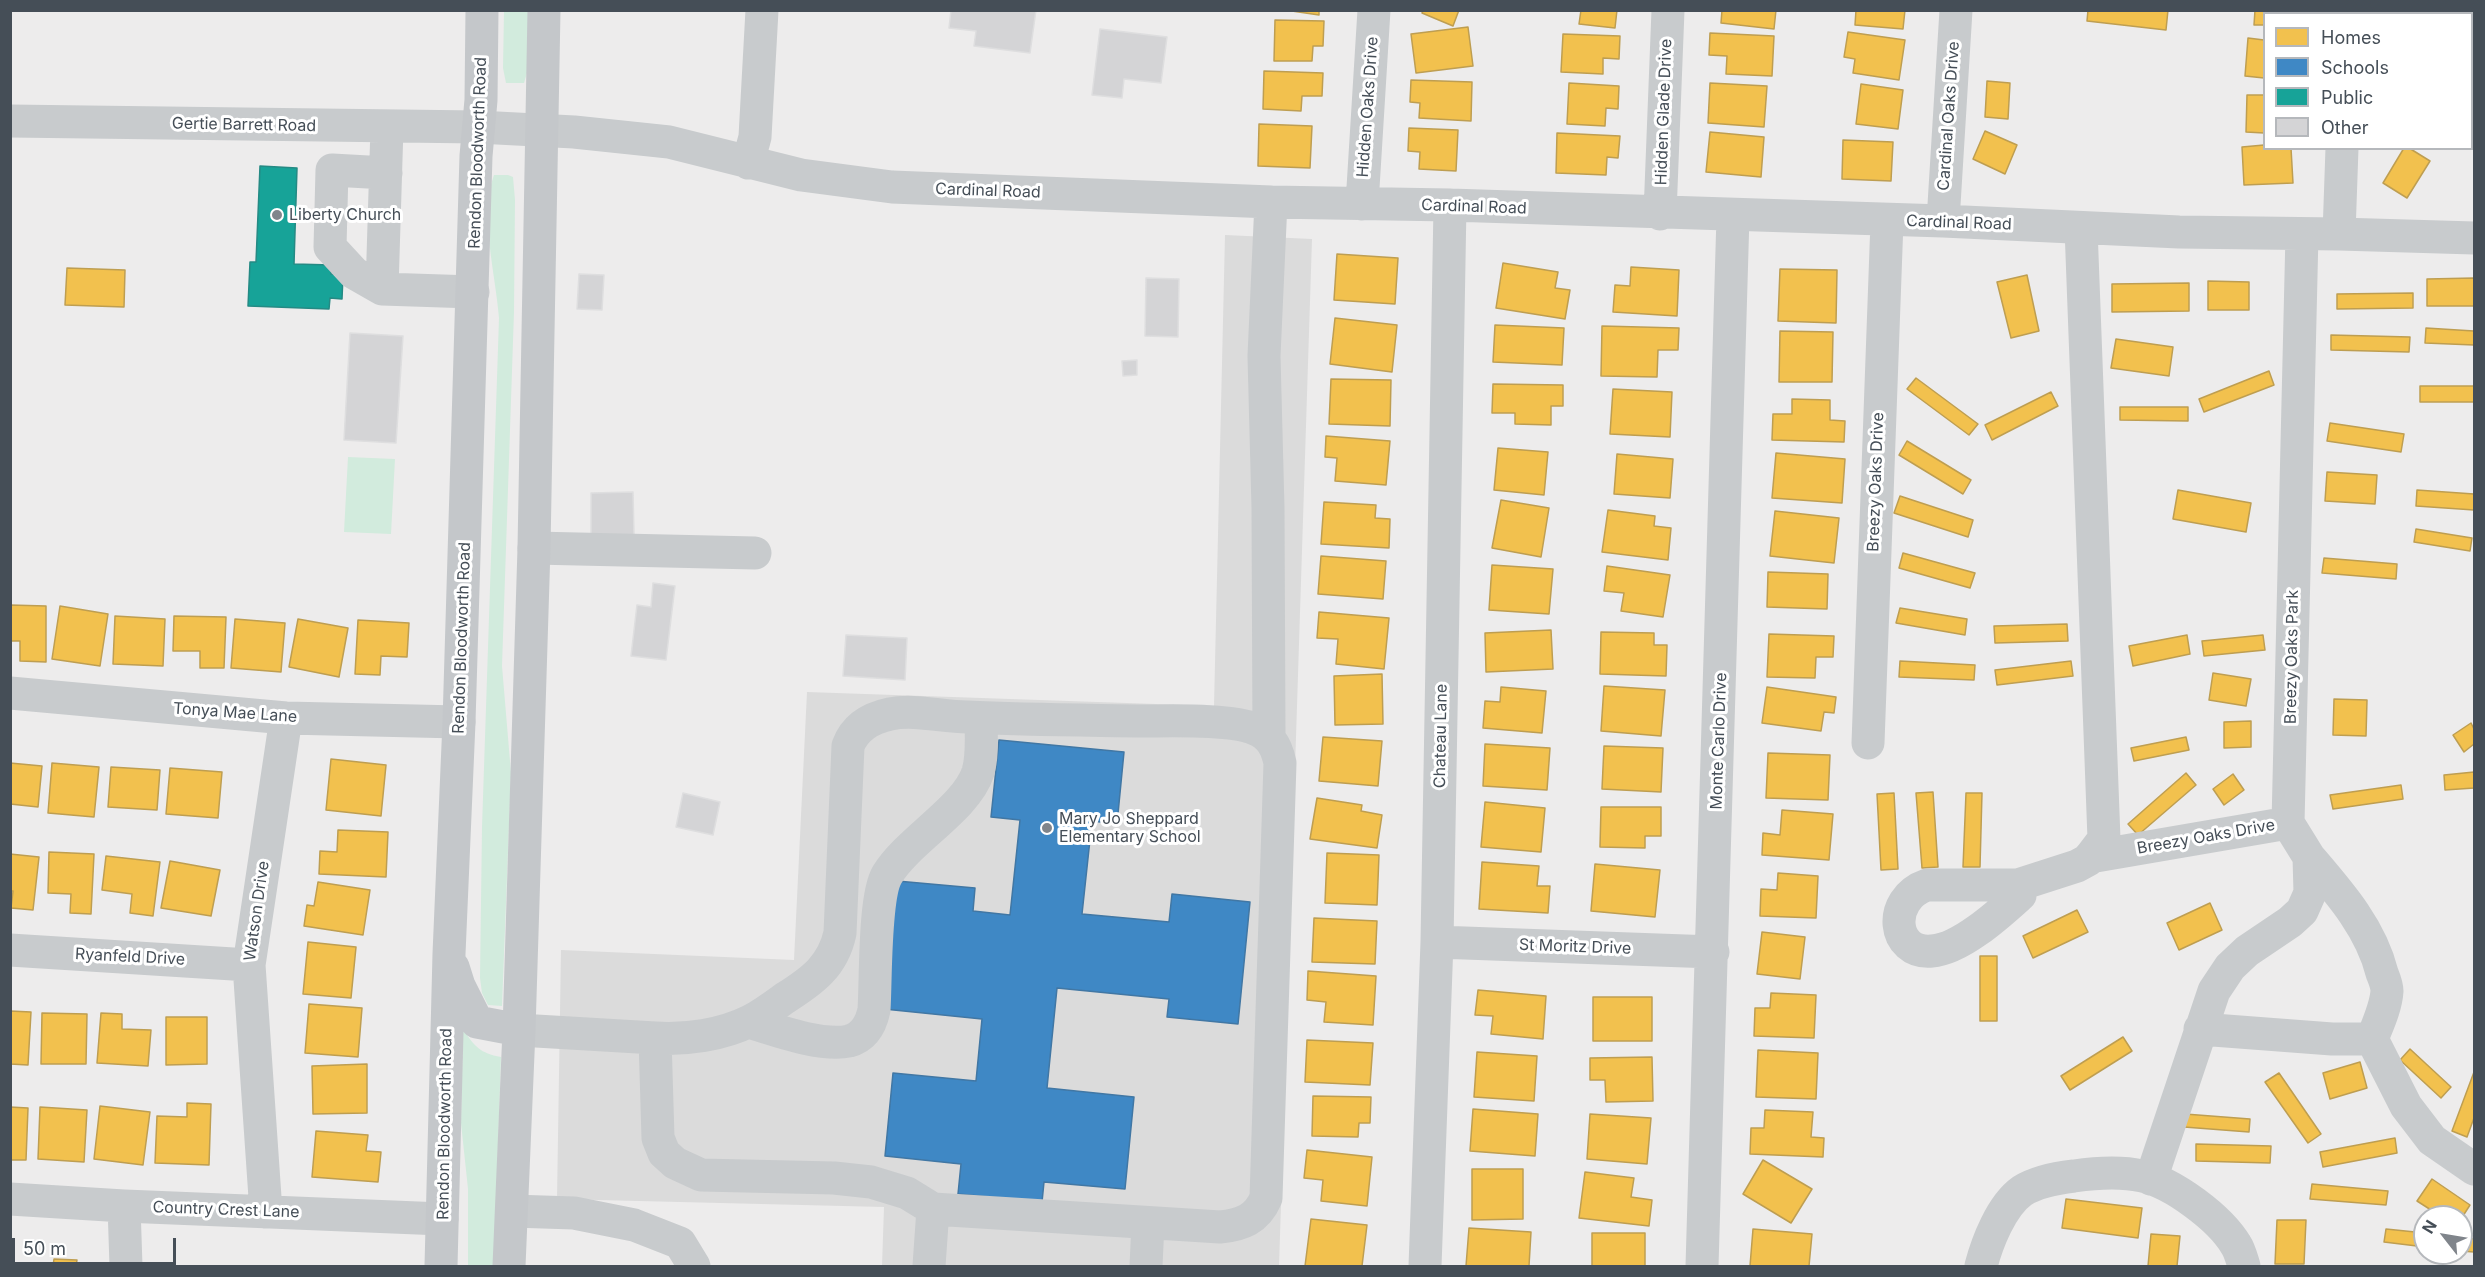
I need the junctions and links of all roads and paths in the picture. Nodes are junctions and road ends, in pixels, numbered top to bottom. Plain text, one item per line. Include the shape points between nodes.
1 (482, 10) edge
2 (544, 10) edge
3 (762, 10) edge
4 (1374, 10) edge
5 (1668, 10) edge
6 (1956, 10) edge
7 (10, 121) edge
8 (387, 127) junction
9 (478, 128) junction
10 (543, 130) junction
11 (2342, 150) edge
12 (748, 162) junction
13 (386, 173) junction
14 (1271, 202) junction
15 (1362, 204) junction
16 (1450, 205) junction
17 (1660, 213) junction
18 (1733, 216) junction
19 (1887, 221) junction
20 (1943, 221) junction
21 (2081, 228) junction
22 (2302, 234) junction
23 (2339, 234) junction
24 (2475, 238) edge
25 (382, 289) junction
26 (473, 292) junction
27 (534, 548) junction
28 (755, 553) dead end
29 (10, 693) edge
30 (286, 718) junction
31 (981, 718) junction
32 (459, 722) junction
33 (1269, 737) junction
34 (1868, 743) dead end
35 (2288, 823) junction
36 (2090, 857) junction
37 (2309, 857) junction
38 (2018, 885) dead end
39 (1437, 942) junction
40 (10, 950) edge
41 (1713, 952) junction
42 (449, 954) junction
43 (249, 965) junction
44 (749, 1022) junction
45 (2200, 1029) junction
46 (519, 1030) junction
47 (655, 1038) junction
48 (2372, 1039) junction
49 (2475, 1169) edge
50 (2151, 1179) junction
51 (10, 1199) edge
52 (124, 1206) junction
53 (933, 1209) junction
54 (512, 1211) junction
55 (266, 1212) junction
56 (442, 1219) junction
57 (1148, 1223) junction
58 (126, 1266) edge
59 (441, 1266) edge
60 (509, 1266) edge
61 (694, 1266) edge
62 (928, 1266) edge
63 (1146, 1266) edge
64 (1425, 1266) edge
65 (1702, 1266) edge
66 (1982, 1266) edge
67 (2244, 1266) edge

1 - 9 main road, Rendon Bloodworth Road
2 - 10 main road
3 - 12 street via 755,137
4 - 15 street, Hidden Oaks Drive
5 - 17 street, Hidden Glade Drive
6 - 20 street, Cardinal Oaks Drive
7 - 8 street, Gertie Barrett Road
8 - 9 street, Gertie Barrett Road
8 - 13 street
9 - 10 street, Cardinal Road
9 - 26 main road, Rendon Bloodworth Road
10 - 12 street, Cardinal Road via 669,142
10 - 27 main road
11 - 23 street
12 - 14 street, Cardinal Road via 801,176 892,187
13 - 25 street
13 - 25 street via 332,170 330,247 354,273
14 - 15 street, Cardinal Road
14 - 33 street via 1264,356
15 - 16 street, Cardinal Road
16 - 17 street, Cardinal Road
16 - 39 street, Chateau Lane
17 - 18 street, Cardinal Road
18 - 19 street, Cardinal Road
18 - 41 street, Monte Carlo Drive
19 - 20 street, Cardinal Road
19 - 34 street, Breezy Oaks Drive
20 - 21 street, Cardinal Road
21 - 22 street, Cardinal Road
21 - 36 street via 2104,839
22 - 23 street, Cardinal Road
22 - 35 street, Breezy Oaks Park
23 - 24 street, Cardinal Road
25 - 26 street
26 - 32 main road, Rendon Bloodworth Road
27 - 28 street
27 - 46 main road
29 - 30 street, Tonya Mae Lane
30 - 32 street, Tonya Mae Lane
30 - 43 street, Watson Drive
31 - 33 street via 1184,721 1240,726
31 - 44 street via 899,713 857,729 848,746 837,950 825,969 809,983
31 - 44 street via 981,758 971,786 886,876 879,911 874,1010 865,1031 848,1041 811,1040
32 - 42 main road, Rendon Bloodworth Road
33 - 57 street via 1280,763 1266,1198 1254,1217 1237,1225
35 - 36 street, Breezy Oaks Drive
35 - 37 street
36 - 38 street via 2077,866
37 - 45 street via 2310,893 2302,911 2230,967 2214,991
37 - 48 street via 2345,899 2379,960 2387,990
39 - 41 street, St Moritz Drive
39 - 64 street, Chateau Lane
40 - 43 street, Ryanfeld Drive
41 - 65 street, Monte Carlo Drive
42 - 46 main road via 477,1022
42 - 56 main road, Rendon Bloodworth Road
43 - 55 street, Watson Drive
44 - 47 street via 711,1034 674,1040
45 - 48 street via 2332,1040
45 - 50 street
46 - 47 street
46 - 54 main road
47 - 53 street via 658,1138 664,1153 675,1163 701,1175 871,1182 907,1193
48 - 49 street via 2406,1106 2432,1140
50 - 66 street via 2097,1173 2056,1178 2023,1190 2012,1200 1988,1242
50 - 67 street via 2187,1197 2225,1230 2238,1246
51 - 52 street, Country Crest Lane
52 - 55 street, Country Crest Lane
52 - 58 street
53 - 57 street
53 - 62 street
54 - 60 main road
54 - 61 street via 574,1213 634,1226 680,1243
55 - 56 street, Country Crest Lane
56 - 59 main road, Rendon Bloodworth Road
57 - 63 street

